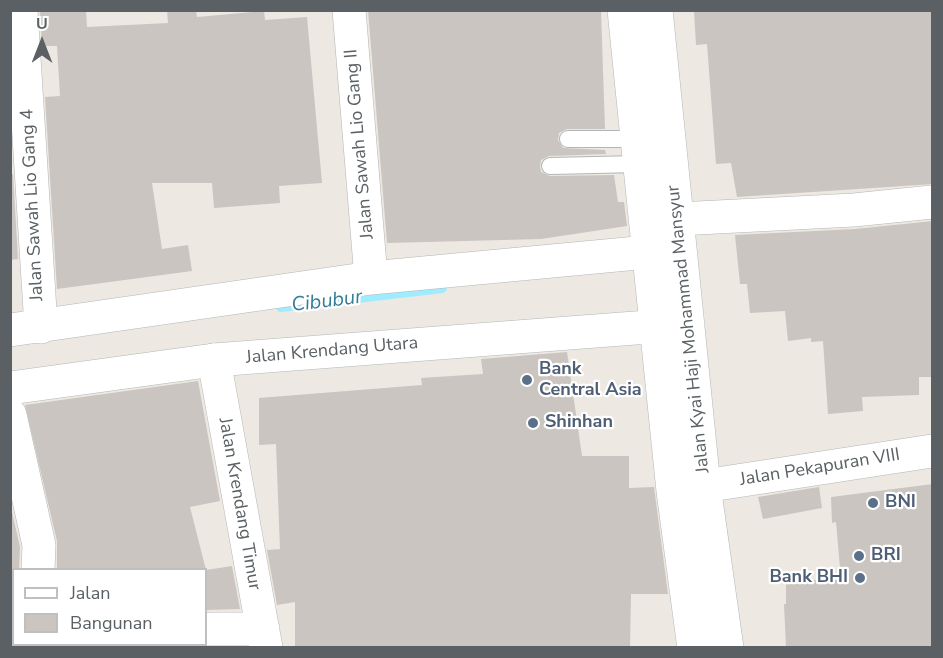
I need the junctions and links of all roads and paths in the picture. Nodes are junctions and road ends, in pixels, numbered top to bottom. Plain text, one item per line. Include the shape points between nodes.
1 (21, 10) edge
2 (349, 10) edge
3 (624, 10) edge
4 (656, 10) edge
5 (568, 139) dead end
6 (638, 152) junction
7 (550, 166) dead end
8 (933, 202) edge
9 (678, 219) junction
10 (648, 252) junction
11 (371, 278) junction
12 (688, 324) junction
13 (655, 325) junction
14 (26, 329) edge
15 (214, 360) junction
16 (10, 388) edge
17 (10, 415) edge
18 (933, 451) edge
19 (688, 489) junction
20 (38, 568) edge
21 (207, 629) edge
22 (265, 638) edge
23 (694, 648) edge
24 (727, 648) edge

1 - 14 street, Jalan Sawah Lio Gang 4
2 - 11 street, Jalan Sawah Lio Gang II
3 - 6 street, Jalan Kyai Haji Mohammad Mansyur
4 - 9 street, Jalan Kyai Haji Mohammad Mansyur
5 - 6 lane
6 - 7 lane
6 - 10 street, Jalan Kyai Haji Mohammad Mansyur
8 - 9 street
9 - 12 street, Jalan Kyai Haji Mohammad Mansyur
10 - 11 street
10 - 13 street, Jalan Kyai Haji Mohammad Mansyur
11 - 14 street
12 - 13 street, Jalan Krendang Utara
12 - 19 street, Jalan Kyai Haji Mohammad Mansyur
13 - 15 street, Jalan Krendang Utara
13 - 19 street, Jalan Kyai Haji Mohammad Mansyur
15 - 16 street, Jalan Krendang Utara
15 - 22 street, Jalan Krendang Timur
17 - 20 street via 39,545
18 - 19 street, Jalan Pekapuran VIII
19 - 23 street, Jalan Kyai Haji Mohammad Mansyur
19 - 24 street, Jalan Kyai Haji Mohammad Mansyur
21 - 22 street

